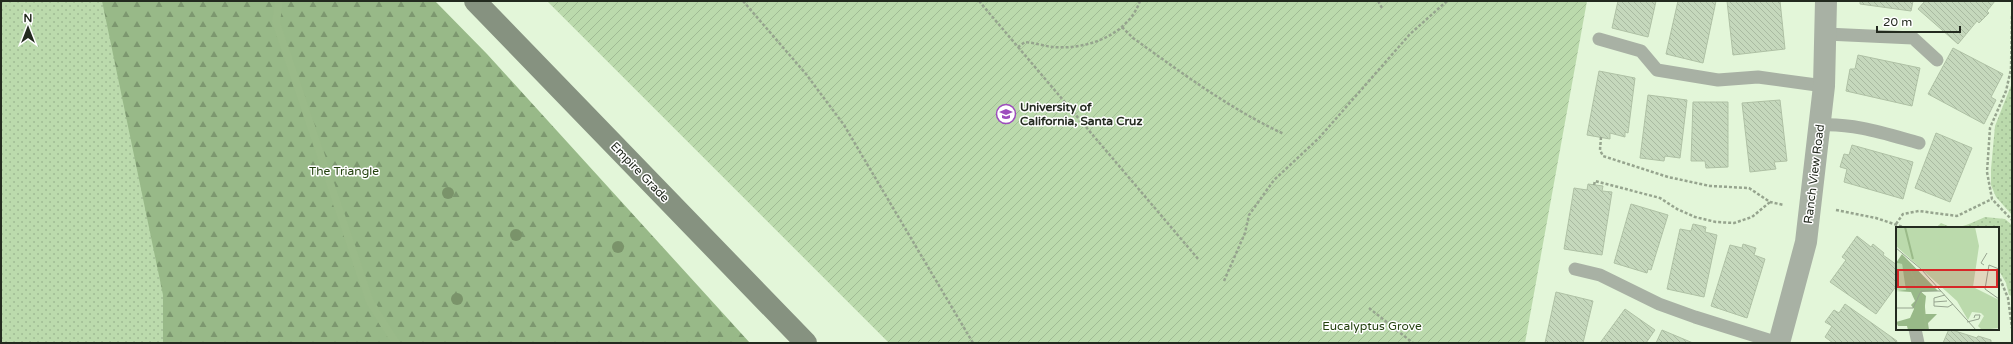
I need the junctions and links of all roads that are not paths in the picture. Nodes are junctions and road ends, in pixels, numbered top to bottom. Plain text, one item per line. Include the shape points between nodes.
1 (474, 1) edge
2 (1826, 1) edge
3 (1826, 34) junction
4 (1600, 39) dead end
5 (1937, 60) dead end
6 (1824, 86) junction
7 (1820, 125) junction
8 (1919, 143) dead end
9 (1575, 269) dead end
10 (1915, 330) edge
11 (806, 343) edge
12 (1779, 343) edge
13 (1918, 343) edge

1 - 11 main road, Empire Grade
2 - 3 street, Ranch View Road
3 - 5 lane via 1913,38
3 - 6 street, Ranch View Road
4 - 6 lane via 1641,51 1657,70 1718,80 1758,77
6 - 7 street, Ranch View Road
7 - 8 lane via 1836,124 1869,129
7 - 12 street, Ranch View Road via 1806,242
9 - 12 lane via 1600,275 1659,304
10 - 13 lane

